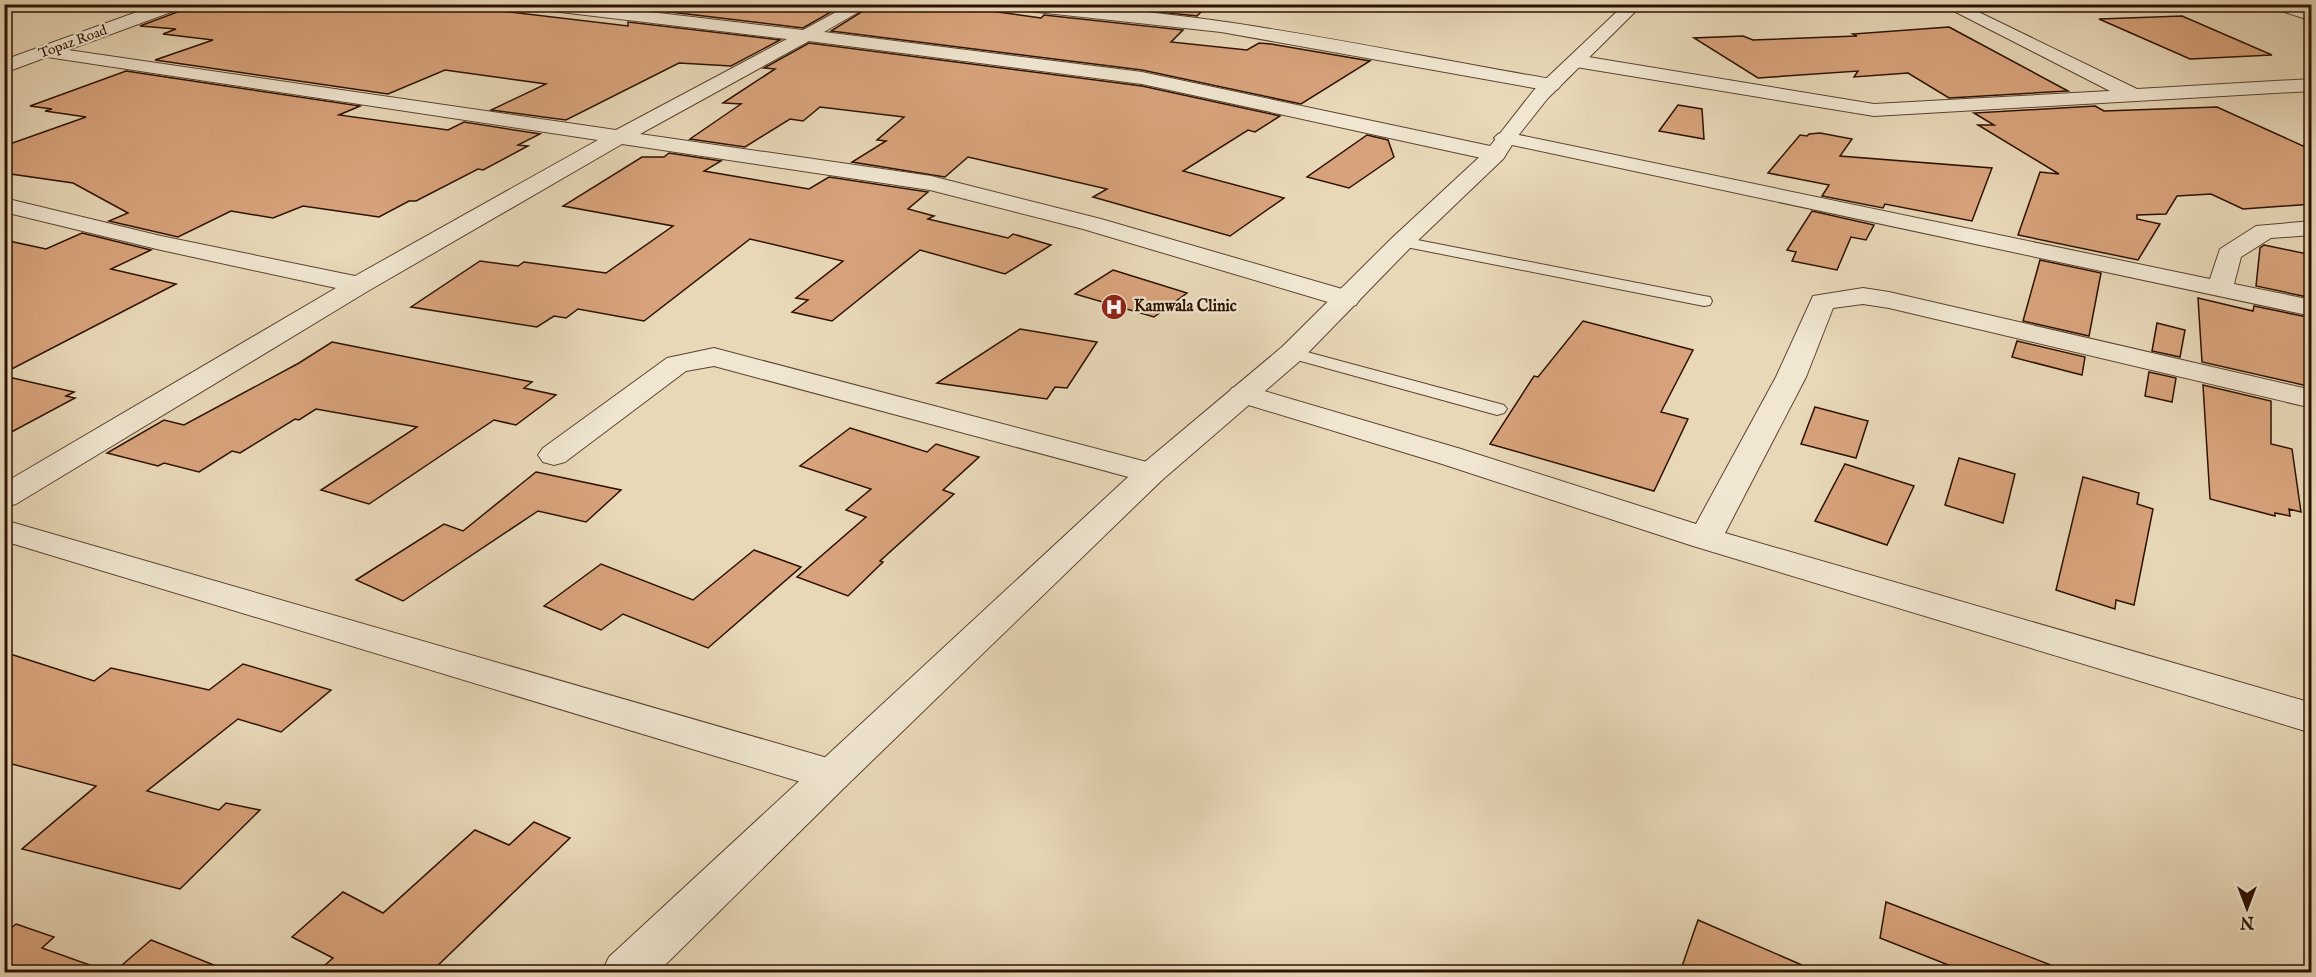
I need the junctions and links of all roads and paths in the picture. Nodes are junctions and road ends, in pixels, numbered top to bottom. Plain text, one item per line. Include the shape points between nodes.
1 (176, 4) edge
2 (534, 4) edge
3 (864, 4) edge
4 (1008, 4) edge
5 (1635, 4) edge
6 (1948, 4) edge
7 (2278, 4) edge
8 (2312, 16) edge
9 (810, 36) junction
10 (47, 52) junction
11 (1576, 61) junction
12 (4, 67) edge
13 (1551, 85) junction
14 (2312, 86) edge
15 (2136, 96) junction
16 (622, 135) junction
17 (1500, 146) junction
18 (4, 205) edge
19 (2312, 228) edge
20 (1402, 242) junction
21 (358, 285) junction
22 (2220, 289) junction
23 (1347, 299) junction
24 (1704, 301) dead end
25 (2312, 308) edge
26 (1292, 353) junction
27 (1242, 394) junction
28 (2312, 399) edge
29 (1497, 409) dead end
30 (554, 455) dead end
31 (1151, 473) junction
32 (4, 497) edge
33 (4, 530) edge
34 (1705, 538) junction
35 (2312, 717) edge
36 (831, 775) junction
37 (626, 972) edge

1 - 10 street, Topaz Road
2 - 9 street
3 - 9 street
4 - 13 street via 1221,27
5 - 11 street
6 - 15 street
7 - 8 street
9 - 16 street
9 - 17 street via 1142,78
10 - 12 street, Topaz Road
10 - 16 street
11 - 13 street
11 - 15 street via 1874,110
13 - 17 street
14 - 15 street
16 - 21 street
16 - 23 street via 941,185 1092,224
17 - 20 street
17 - 22 street
18 - 21 street
19 - 22 street via 2265,231 2229,254
20 - 23 street
20 - 24 lane
21 - 32 street
22 - 25 street
23 - 26 street
26 - 27 street
26 - 29 lane
27 - 31 street
27 - 34 street
28 - 34 street via 1889,300 1863,296 1822,302 1791,376
30 - 31 street via 677,364 714,357
31 - 36 street
33 - 36 street
34 - 35 street
36 - 37 street

